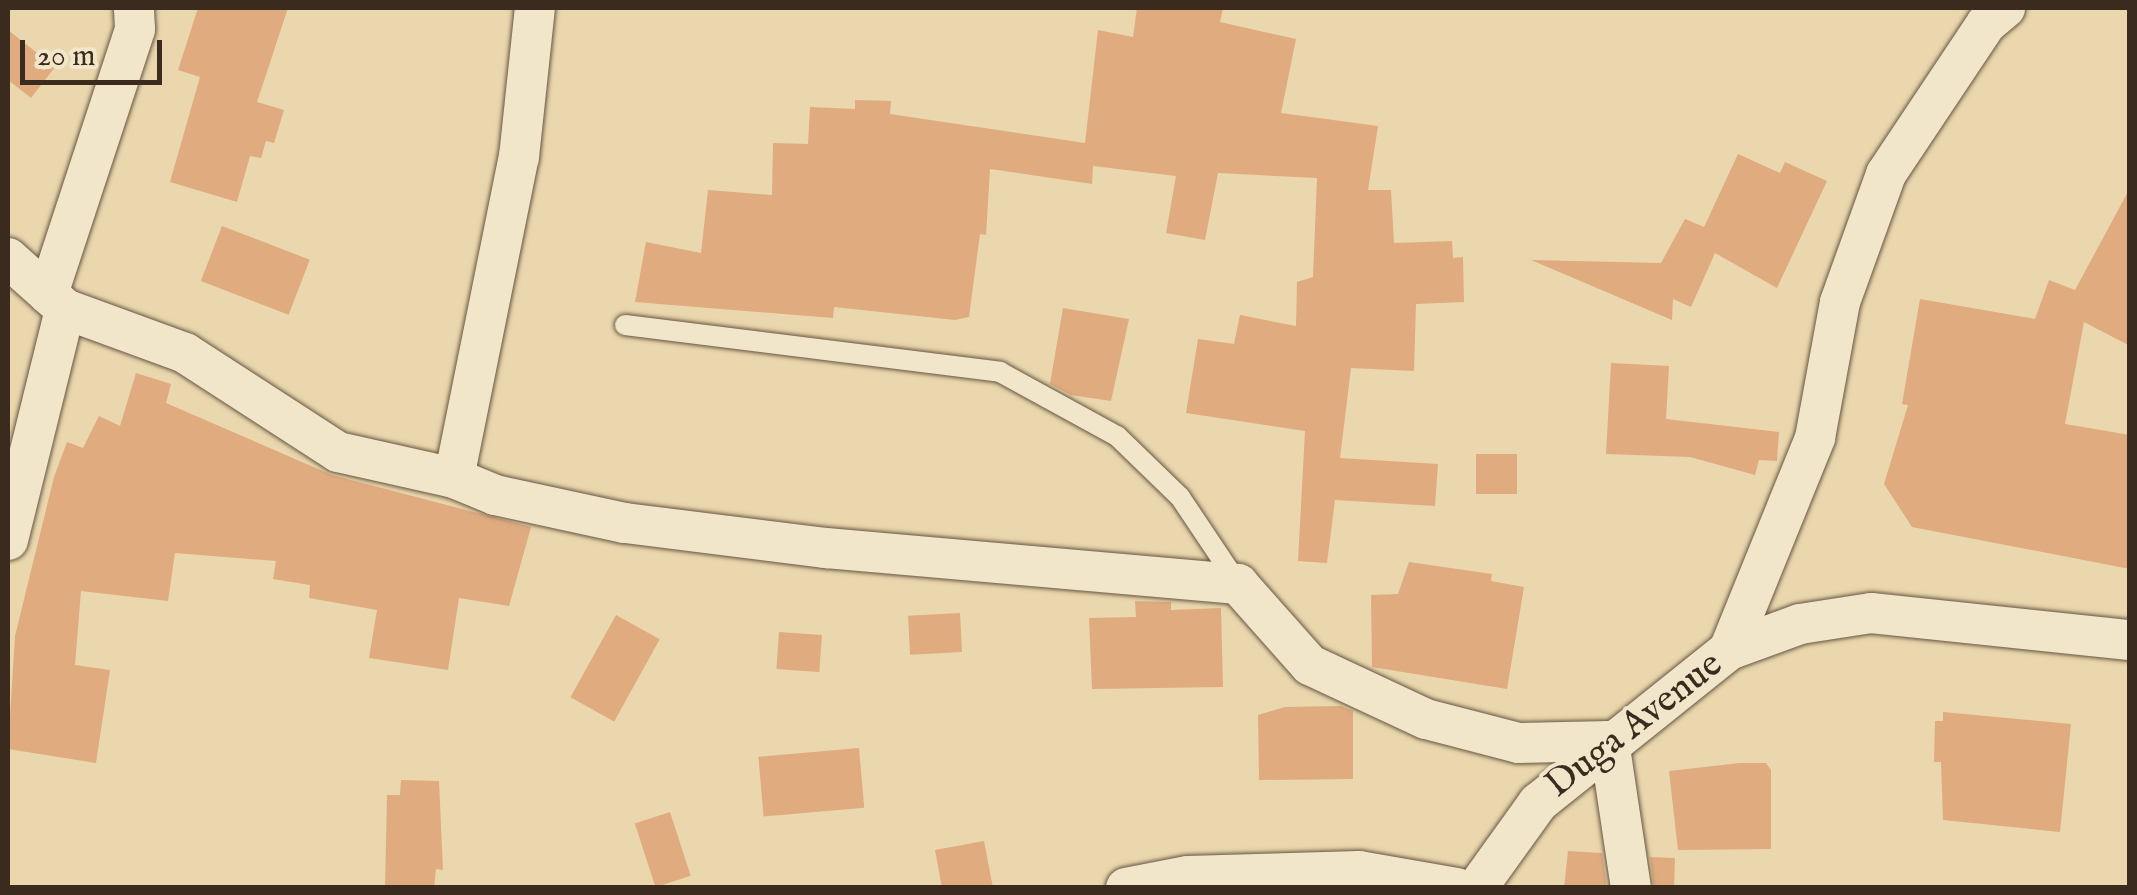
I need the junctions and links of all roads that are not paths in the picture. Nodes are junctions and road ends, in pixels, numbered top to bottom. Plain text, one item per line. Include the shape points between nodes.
1 (134, 8) edge
2 (535, 8) edge
3 (1983, 13) edge
4 (8, 258) edge
5 (57, 302) junction
6 (625, 325) dead end
7 (454, 478) junction
8 (8, 540) edge
9 (1238, 584) junction
10 (2130, 640) edge
11 (1728, 650) junction
12 (1609, 741) junction
13 (1126, 888) edge
14 (1457, 888) edge
15 (1478, 888) edge
16 (1631, 888) edge

1 - 5 street via 135,29
2 - 7 street via 518,157
3 - 11 street via 1886,174 1840,302 1814,438
4 - 5 street
5 - 7 street via 185,353 338,452
5 - 8 street
6 - 9 lane via 1000,372 1117,436 1180,497
7 - 9 street via 495,495 625,523
9 - 12 street via 1310,665 1426,720 1519,743
10 - 11 street, Duga Avenue via 1871,613 1800,624
11 - 12 street, Duga Avenue
12 - 15 street, Duga Avenue via 1538,803
12 - 16 street
13 - 14 street via 1188,876 1359,871

